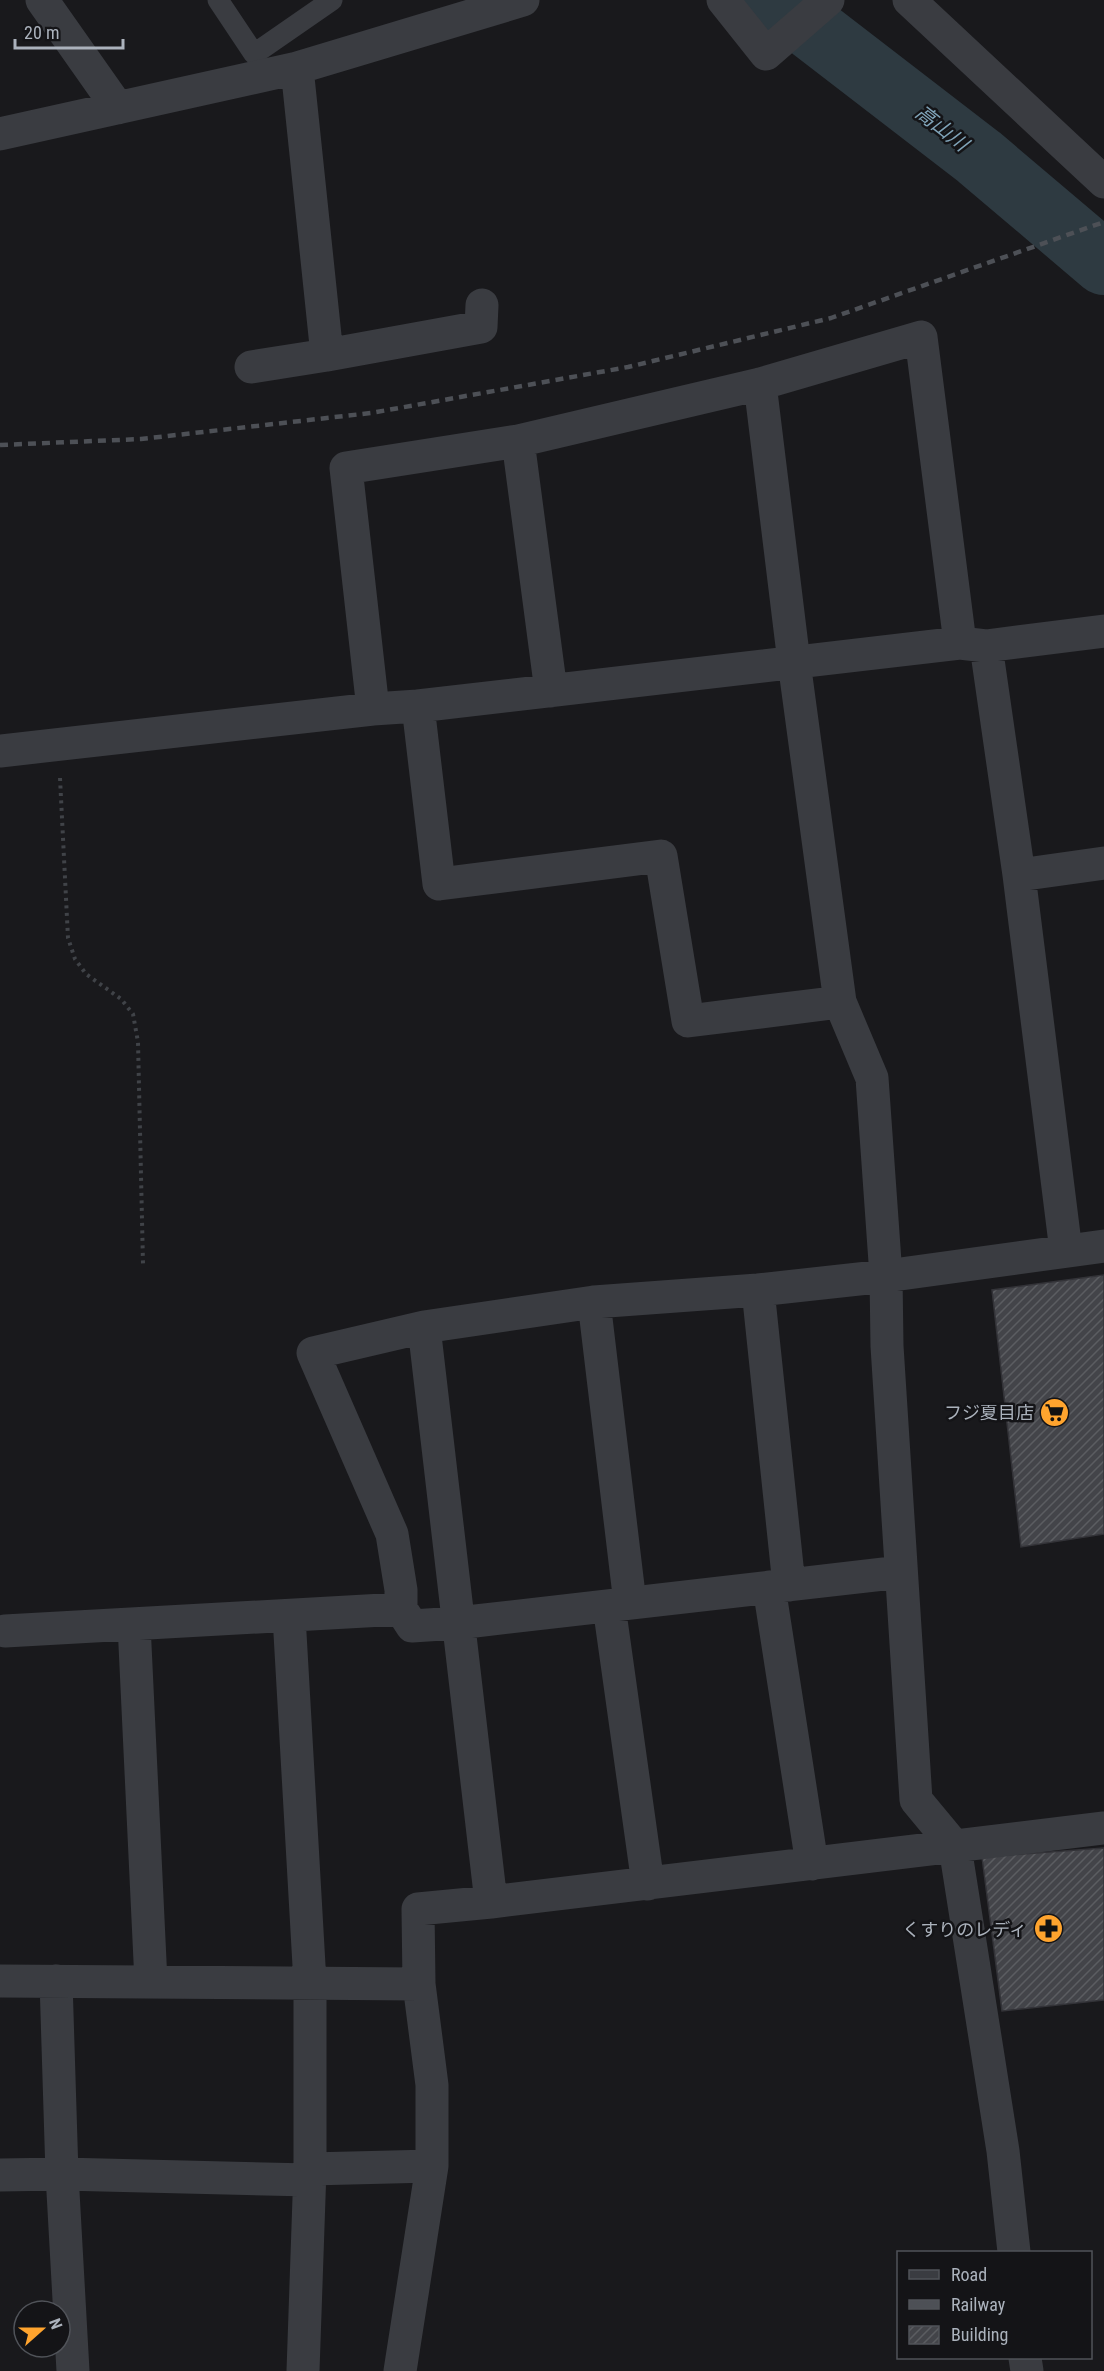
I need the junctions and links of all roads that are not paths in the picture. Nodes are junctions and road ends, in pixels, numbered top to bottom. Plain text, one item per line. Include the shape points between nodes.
1 (42, 0) edge
2 (218, 0) edge
3 (332, 0) edge
4 (523, 0) edge
5 (706, 0) edge
6 (723, 0) edge
7 (828, 0) edge
8 (909, 0) edge
9 (466, 8) edge
10 (774, 48) junction
11 (297, 68) junction
12 (118, 108) junction
13 (0, 134) edge
14 (1104, 182) edge
15 (482, 306) dead end
16 (327, 356) junction
17 (251, 367) dead end
18 (760, 384) junction
19 (518, 441) junction
20 (1104, 631) edge
21 (973, 644) junction
22 (794, 662) junction
23 (550, 691) junction
24 (418, 706) junction
25 (373, 709) junction
26 (0, 751) edge
27 (1104, 863) edge
28 (1019, 876) junction
29 (840, 1002) junction
30 (1104, 1246) edge
31 (1066, 1251) junction
32 (886, 1276) junction
33 (758, 1290) junction
34 (594, 1302) junction
35 (424, 1327) junction
36 (901, 1572) junction
37 (779, 1586) junction
38 (619, 1605) junction
39 (401, 1609) junction
40 (290, 1616) junction
41 (458, 1623) junction
42 (134, 1624) junction
43 (5, 1631) dead end
44 (1104, 1828) edge
45 (955, 1847) junction
46 (812, 1864) junction
47 (648, 1884) junction
48 (491, 1902) junction
49 (0, 1981) edge
50 (56, 1981) junction
51 (152, 1982) junction
52 (310, 1983) junction
53 (419, 1984) junction
54 (432, 2166) junction
55 (62, 2174) junction
56 (0, 2175) edge
57 (310, 2175) junction
58 (1014, 2251) edge
59 (73, 2371) edge
60 (303, 2371) edge
61 (400, 2371) edge

1 - 12 street
2 - 3 lane via 254,54
4 - 9 street
5 - 10 street
6 - 10 street
7 - 10 street
8 - 14 street
9 - 11 street
11 - 12 street
11 - 16 street
12 - 13 street
15 - 16 street via 481,327
16 - 17 street
18 - 19 street
18 - 21 street via 921,337
18 - 22 street
19 - 23 street
19 - 25 street via 346,468
20 - 21 street
21 - 22 street
21 - 28 street
22 - 23 street
22 - 29 street
23 - 24 street
24 - 25 street
24 - 29 street via 439,884 661,856 688,1021
25 - 26 street
27 - 28 street
28 - 31 street
29 - 32 street via 872,1078
30 - 31 street
31 - 32 street
32 - 33 street
32 - 36 street
33 - 34 street
33 - 37 street
34 - 35 street
34 - 38 street
35 - 39 street via 313,1353 392,1533
35 - 41 street
36 - 37 street
36 - 45 street via 916,1800
37 - 38 street
37 - 46 street
38 - 41 street
38 - 47 street
39 - 40 street
39 - 41 street via 412,1626
40 - 42 street
40 - 52 street
41 - 48 street
42 - 43 street
42 - 51 street
44 - 45 street
45 - 46 street
45 - 58 street via 1004,2151
46 - 47 street
47 - 48 street
48 - 53 street via 418,1909
49 - 50 street
50 - 51 street
50 - 55 street
51 - 52 street
52 - 53 street
52 - 57 street
53 - 54 street via 432,2085
54 - 57 street
54 - 61 street
55 - 56 street
55 - 57 street
55 - 59 street
57 - 60 street

